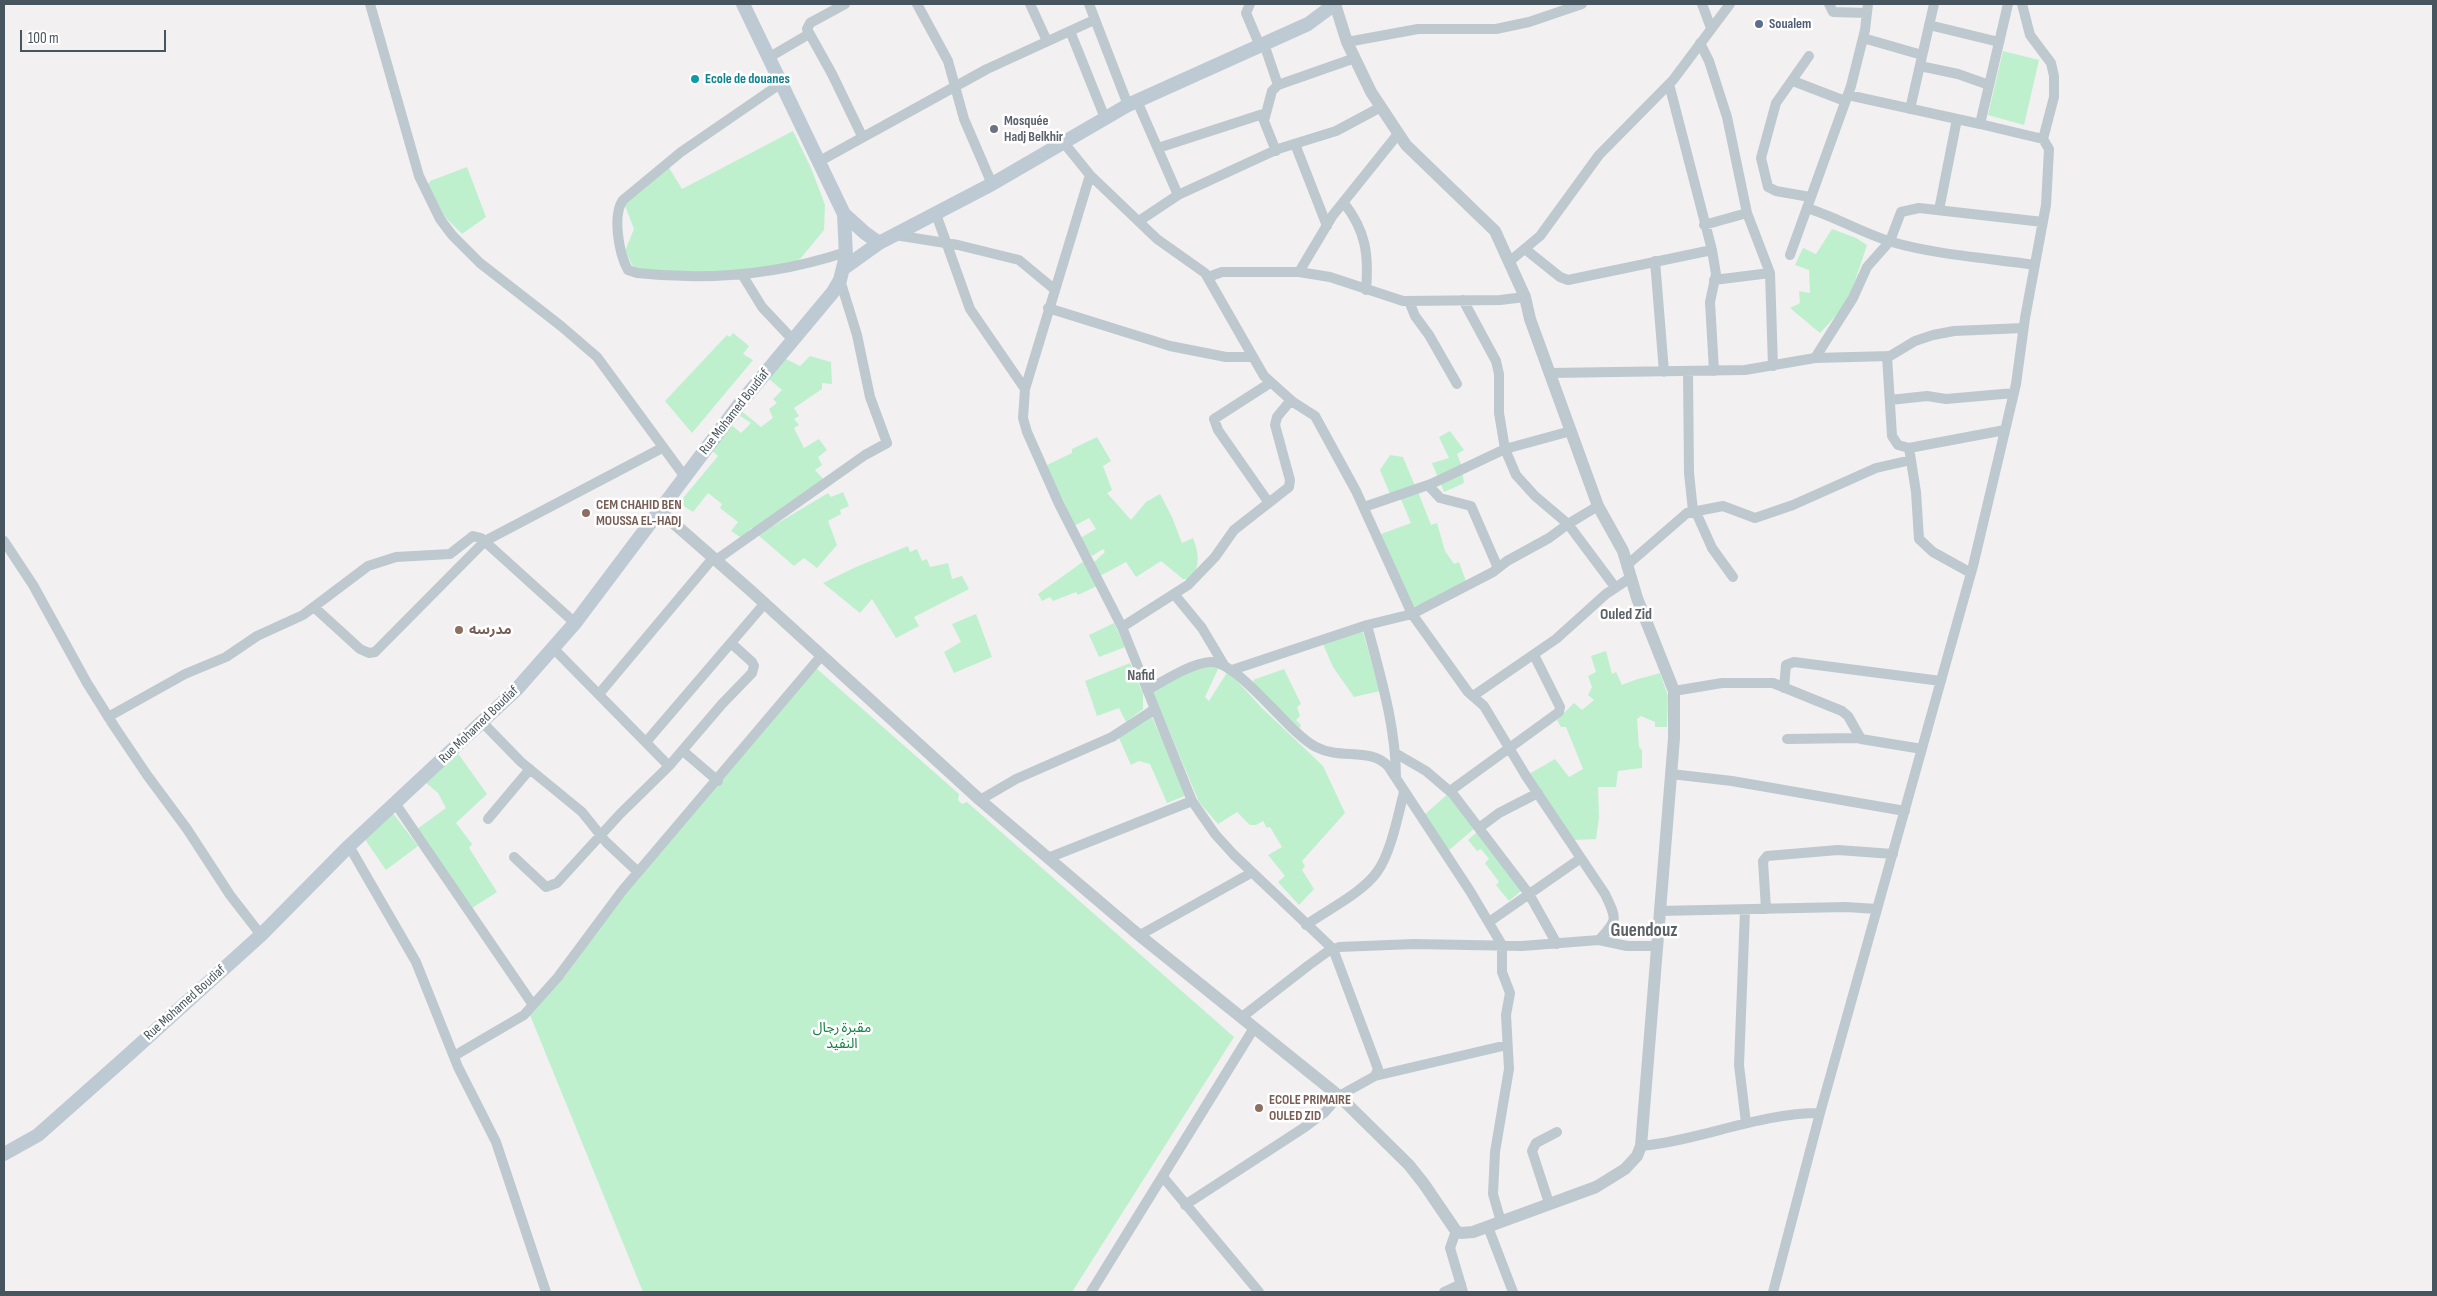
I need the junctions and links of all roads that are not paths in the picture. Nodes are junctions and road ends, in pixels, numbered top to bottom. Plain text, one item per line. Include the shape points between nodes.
1 (370, 4) edge
2 (743, 4) edge
3 (844, 4) edge
4 (918, 4) edge
5 (1030, 4) edge
6 (1089, 4) edge
7 (1250, 4) edge
8 (1335, 4) edge
9 (1582, 4) edge
10 (1702, 4) edge
11 (1730, 4) edge
12 (1829, 4) edge
13 (1934, 4) edge
14 (2008, 4) edge
15 (2022, 4) edge
16 (1868, 8) edge
17 (1094, 20) junction
18 (1929, 26) junction
19 (1711, 28) junction
20 (1070, 32) junction
21 (809, 34) junction
22 (1863, 38) junction
23 (1047, 41) junction
24 (1347, 42) junction
25 (1999, 42) junction
26 (1700, 43) junction
27 (1262, 45) junction
28 (1922, 55) junction
29 (1809, 56) dead end
30 (768, 58) junction
31 (1355, 58) junction
32 (1920, 66) junction
33 (1793, 81) junction
34 (780, 84) junction
35 (1669, 84) junction
36 (1278, 85) junction
37 (1989, 85) junction
38 (954, 89) junction
39 (1847, 98) junction
40 (1133, 103) junction
41 (1381, 107) junction
42 (1910, 109) junction
43 (1266, 113) junction
44 (1105, 118) junction
45 (1957, 119) junction
46 (1980, 124) junction
47 (1398, 134) junction
48 (862, 136) junction
49 (2043, 139) junction
50 (1064, 143) junction
51 (1295, 144) junction
52 (1158, 148) junction
53 (1276, 151) junction
54 (818, 162) junction
55 (1090, 175) junction
56 (992, 184) junction
57 (1178, 195) junction
58 (1810, 197) junction
59 (1344, 202) junction
60 (1806, 208) junction
61 (1939, 210) junction
62 (1747, 213) junction
63 (844, 214) junction
64 (936, 214) junction
65 (1139, 221) junction
66 (2043, 222) junction
67 (1704, 225) junction
68 (1327, 226) junction
69 (895, 235) junction
70 (1890, 241) junction
71 (946, 242) junction
72 (879, 243) junction
73 (1525, 249) junction
74 (1712, 250) junction
75 (846, 252) junction
76 (1790, 255) dead end
77 (1510, 261) junction
78 (1655, 261) junction
79 (2035, 265) junction
80 (1298, 272) junction
81 (1770, 273) junction
82 (842, 274) junction
83 (743, 276) junction
84 (1208, 276) junction
85 (1714, 280) junction
86 (1054, 289) junction
87 (1366, 290) junction
88 (1524, 297) junction
89 (1463, 300) junction
90 (1409, 301) junction
91 (1048, 308) junction
92 (2023, 328) junction
93 (793, 340) junction
94 (1887, 356) junction
95 (1252, 357) junction
96 (1815, 358) junction
97 (1773, 366) junction
98 (1714, 371) junction
99 (1664, 372) junction
100 (1688, 372) junction
101 (1550, 373) junction
102 (1270, 383) junction
103 (1456, 384) dead end
104 (1025, 389) junction
105 (2014, 393) junction
106 (1291, 400) junction
107 (1890, 400) junction
108 (2005, 430) junction
109 (1570, 431) junction
110 (662, 448) junction
111 (1909, 448) junction
112 (1505, 449) junction
113 (1911, 460) junction
114 (685, 477) junction
115 (1428, 485) junction
116 (1269, 503) junction
117 (1598, 506) junction
118 (1364, 508) junction
119 (1694, 510) junction
120 (661, 512) junction
121 (1568, 524) junction
122 (4, 540) edge
123 (485, 541) junction
124 (715, 559) junction
125 (1627, 565) junction
126 (1498, 568) junction
127 (1971, 573) junction
128 (1733, 577) dead end
129 (1630, 578) junction
130 (1615, 587) junction
131 (1174, 594) junction
132 (765, 603) junction
133 (315, 608) junction
134 (1412, 614) junction
135 (575, 623) junction
136 (1367, 625) junction
137 (1122, 627) junction
138 (731, 643) junction
139 (554, 648) junction
140 (822, 655) junction
141 (1534, 655) junction
142 (1228, 667) junction
143 (1941, 681) junction
144 (1784, 688) junction
145 (1148, 690) junction
146 (1674, 691) junction
147 (599, 694) junction
148 (1473, 696) junction
149 (1155, 709) junction
150 (108, 717) junction
151 (483, 723) junction
152 (1858, 738) junction
153 (1787, 739) dead end
154 (646, 742) junction
155 (1510, 748) junction
156 (1922, 749) junction
157 (683, 751) junction
158 (1395, 753) junction
159 (669, 766) junction
160 (530, 769) junction
161 (1671, 774) junction
162 (1396, 779) junction
163 (718, 781) junction
164 (1404, 792) junction
165 (1450, 792) junction
166 (1538, 793) junction
167 (980, 800) junction
168 (1192, 801) junction
169 (395, 803) junction
170 (1904, 811) junction
171 (488, 819) dead end
172 (1479, 828) junction
173 (601, 835) junction
174 (349, 846) junction
175 (1893, 854) junction
176 (514, 856) dead end
177 (1048, 858) junction
178 (1581, 858) junction
179 (638, 872) junction
180 (1251, 873) junction
181 (1529, 894) junction
182 (1766, 909) junction
183 (1877, 909) junction
184 (1745, 911) junction
185 (1659, 912) junction
186 (1489, 922) junction
187 (1306, 925) junction
188 (261, 935) junction
189 (1140, 935) junction
190 (1599, 940) junction
191 (1557, 944) junction
192 (1502, 945) junction
193 (1656, 946) junction
194 (1333, 948) junction
195 (533, 1005) junction
196 (1242, 1017) junction
197 (1254, 1028) junction
198 (1507, 1045) junction
199 (454, 1056) junction
200 (1375, 1076) junction
201 (1339, 1096) junction
202 (1820, 1114) junction
203 (1746, 1123) junction
204 (1557, 1132) dead end
205 (1641, 1146) junction
206 (4, 1154) edge
207 (1163, 1177) junction
208 (1549, 1203) junction
209 (1185, 1205) junction
210 (1501, 1222) junction
211 (1488, 1227) junction
212 (1456, 1231) junction
213 (1462, 1288) edge
214 (546, 1292) edge
215 (1091, 1292) edge
216 (1259, 1292) edge
217 (1444, 1292) edge
218 (1512, 1292) edge
219 (1773, 1292) edge

1 - 110 street via 419,176 440,218 480,263 597,357
2 - 30 main road
3 - 21 street via 810,24
4 - 38 street via 948,61
5 - 23 street
6 - 17 street
7 - 27 street via 1246,13
8 - 24 street
8 - 27 main road via 1308,24
9 - 24 street via 1496,29 1418,29
10 - 19 street
11 - 19 street
12 - 16 street via 1834,12
13 - 18 street
14 - 25 street
15 - 49 street via 2030,35 2050,63 2054,76 2054,96
16 - 22 street
17 - 20 street
17 - 40 street
18 - 25 street
18 - 28 street
19 - 26 street
20 - 23 street
20 - 44 street
21 - 30 street
21 - 48 street
22 - 28 street
22 - 39 street
23 - 38 street via 987,69
24 - 31 street
25 - 37 street
26 - 35 street
26 - 62 street via 1727,116
27 - 36 street
27 - 40 main road
28 - 32 street
29 - 33 street
30 - 34 main road
31 - 36 street
31 - 41 street
32 - 37 street
32 - 42 street
33 - 39 street
33 - 58 street via 1776,103 1762,164 1771,190
34 - 54 main road
34 - 83 street via 659,169 623,200 619,208 621,252 630,272 658,276
35 - 67 street
35 - 73 street via 1599,155 1540,236
36 - 43 street via 1272,91
37 - 46 street
38 - 48 street
38 - 56 street
39 - 42 street
39 - 58 street
40 - 44 main road
40 - 52 street
41 - 47 street
41 - 51 street via 1336,131
42 - 45 street
43 - 52 street
43 - 53 street via 1264,121
44 - 50 main road
45 - 46 street
45 - 61 street
46 - 49 street
47 - 59 street
47 - 77 street via 1427,168 1495,231
48 - 54 street
49 - 66 street via 2049,148
50 - 55 street
50 - 56 main road
51 - 53 street
51 - 68 street
52 - 57 street
53 - 57 street
54 - 63 main road
55 - 65 street
55 - 86 street
56 - 64 main road
57 - 65 street
58 - 60 street
59 - 68 street
59 - 87 street via 1356,218 1363,237 1368,264
60 - 70 street
60 - 76 street
61 - 66 street
61 - 70 street via 1919,208 1901,212
62 - 67 street
62 - 81 street
63 - 72 main road
63 - 75 main road
64 - 69 main road
64 - 71 street
65 - 84 street via 1167,248
66 - 79 street
67 - 74 street
68 - 80 street
69 - 71 street
69 - 72 main road
70 - 79 street
70 - 96 street via 1867,267 1853,298
71 - 86 street via 1019,260
71 - 104 street via 970,309
72 - 82 main road
73 - 77 street
73 - 78 street via 1568,280
74 - 78 street
74 - 85 street
75 - 82 main road
75 - 83 street via 803,266
77 - 88 street
78 - 99 street
79 - 92 street
80 - 84 street via 1222,272
80 - 87 street via 1330,277
81 - 85 street
81 - 97 street
82 - 93 main road, Rue Mohamed Boudiaf
82 - 124 street via 870,398 887,443
83 - 93 street via 762,307
84 - 95 street
85 - 98 street via 1710,302
86 - 91 street
87 - 90 street via 1387,298
88 - 89 street
88 - 101 street
89 - 90 street
89 - 112 street via 1496,361
90 - 103 street
91 - 95 street via 1170,346 1226,357
91 - 104 street
92 - 94 street via 1933,334
92 - 105 street
93 - 114 main road, Rue Mohamed Boudiaf
94 - 96 street
94 - 107 street
95 - 102 street
96 - 97 street
97 - 98 street
98 - 100 street
99 - 100 street
99 - 101 street
100 - 119 street via 1689,473
101 - 109 street
102 - 106 street
102 - 116 street via 1214,419 1218,430
104 - 137 street via 1023,418 1028,432 1059,504
105 - 107 street
105 - 108 street
106 - 116 street via 1277,417 1275,425 1290,484
106 - 118 street via 1315,416
107 - 111 street via 1894,441
108 - 111 street
108 - 127 street
109 - 112 street
109 - 117 street
110 - 114 street
110 - 123 street
111 - 113 street
112 - 115 street
112 - 121 street via 1518,479
113 - 119 street via 1876,468 1756,518 1723,506
113 - 127 street via 1919,540 1933,552
114 - 120 main road, Rue Mohamed Boudiaf
115 - 118 street
115 - 126 street via 1440,498 1471,506
116 - 131 street via 1234,530 1202,573
117 - 121 street
117 - 125 street via 1623,551
118 - 134 street
119 - 125 street via 1677,519
119 - 128 street via 1712,548
120 - 124 street
120 - 135 main road, Rue Mohamed Boudiaf
121 - 126 street
121 - 130 street
122 - 150 street via 34,585
123 - 133 street via 476,535 450,554 381,560 352,576
123 - 133 street via 375,652 360,649
123 - 135 street
124 - 132 street
124 - 147 street
125 - 129 street
126 - 134 street
127 - 143 street
129 - 130 street
129 - 146 street
130 - 141 street
131 - 137 street
131 - 142 street
132 - 138 street
132 - 140 street
133 - 150 street
134 - 136 street
134 - 148 street
135 - 139 main road, Rue Mohamed Boudiaf
136 - 142 street
136 - 158 street
137 - 145 street
138 - 154 street
138 - 157 street via 752,662 754,669
139 - 147 street
139 - 151 main road, Rue Mohamed Boudiaf
140 - 163 street
140 - 167 street
141 - 148 street
141 - 155 street via 1560,710
142 - 145 street via 1207,663
142 - 162 street via 1315,747 1336,755 1377,758 1388,766
143 - 144 street via 1794,662 1786,664
143 - 156 street
144 - 146 street via 1774,683 1730,683
144 - 152 street via 1842,711 1848,716
145 - 149 street
146 - 161 street
147 - 154 street
148 - 155 street via 1484,706
149 - 167 street via 1105,741 1016,780
149 - 168 street
150 - 188 street
151 - 160 street
151 - 169 main road, Rue Mohamed Boudiaf
152 - 153 street
152 - 156 street
154 - 159 street
155 - 165 street
155 - 166 street
156 - 170 street
157 - 159 street
157 - 163 street
158 - 162 street
158 - 165 street via 1426,771
159 - 173 street
160 - 171 street
160 - 173 street via 568,799
161 - 170 street via 1732,781
161 - 185 street
162 - 164 street
163 - 179 street
164 - 186 street
164 - 187 street via 1384,860 1377,872
165 - 172 street
166 - 172 street
166 - 178 street
167 - 177 street
168 - 177 street
168 - 180 street via 1215,834
169 - 174 main road, Rue Mohamed Boudiaf
169 - 195 street
170 - 175 street
172 - 181 street
173 - 176 street via 550,888
173 - 179 street
174 - 188 main road, Rue Mohamed Boudiaf
174 - 199 street via 416,962
175 - 182 street via 1838,850 1767,856 1763,862
175 - 183 street
177 - 189 street
178 - 181 street
178 - 190 street via 1615,915 1611,927
179 - 195 street
180 - 187 street
180 - 189 street
181 - 186 street
181 - 191 street
182 - 183 street
182 - 184 street
183 - 202 street
184 - 185 street
184 - 203 street via 1739,1064
185 - 193 street
186 - 192 street
187 - 194 street
188 - 206 main road, Rue Mohamed Boudiaf via 38,1135
189 - 196 street
190 - 191 street
190 - 193 street via 1627,946
191 - 192 street
192 - 194 street via 1414,944
192 - 198 street via 1502,972 1510,993 1506,1015
193 - 205 street
194 - 196 street
194 - 200 street via 1378,1066
195 - 199 street via 518,1021
196 - 197 street
197 - 201 street
197 - 207 street
198 - 200 street
198 - 210 street via 1509,1079 1498,1128 1493,1194
199 - 214 street via 505,1166
200 - 201 street
201 - 209 street via 1305,1127
201 - 212 street via 1409,1165
202 - 203 street via 1795,1113
202 - 219 street
203 - 205 street via 1681,1141
204 - 208 street via 1536,1143 1532,1150
205 - 208 street via 1632,1162 1618,1174 1596,1187
207 - 209 street
207 - 215 street
208 - 210 street
209 - 216 street
210 - 211 street
211 - 212 street via 1466,1234
211 - 218 street
212 - 213 street via 1450,1248
213 - 217 street

